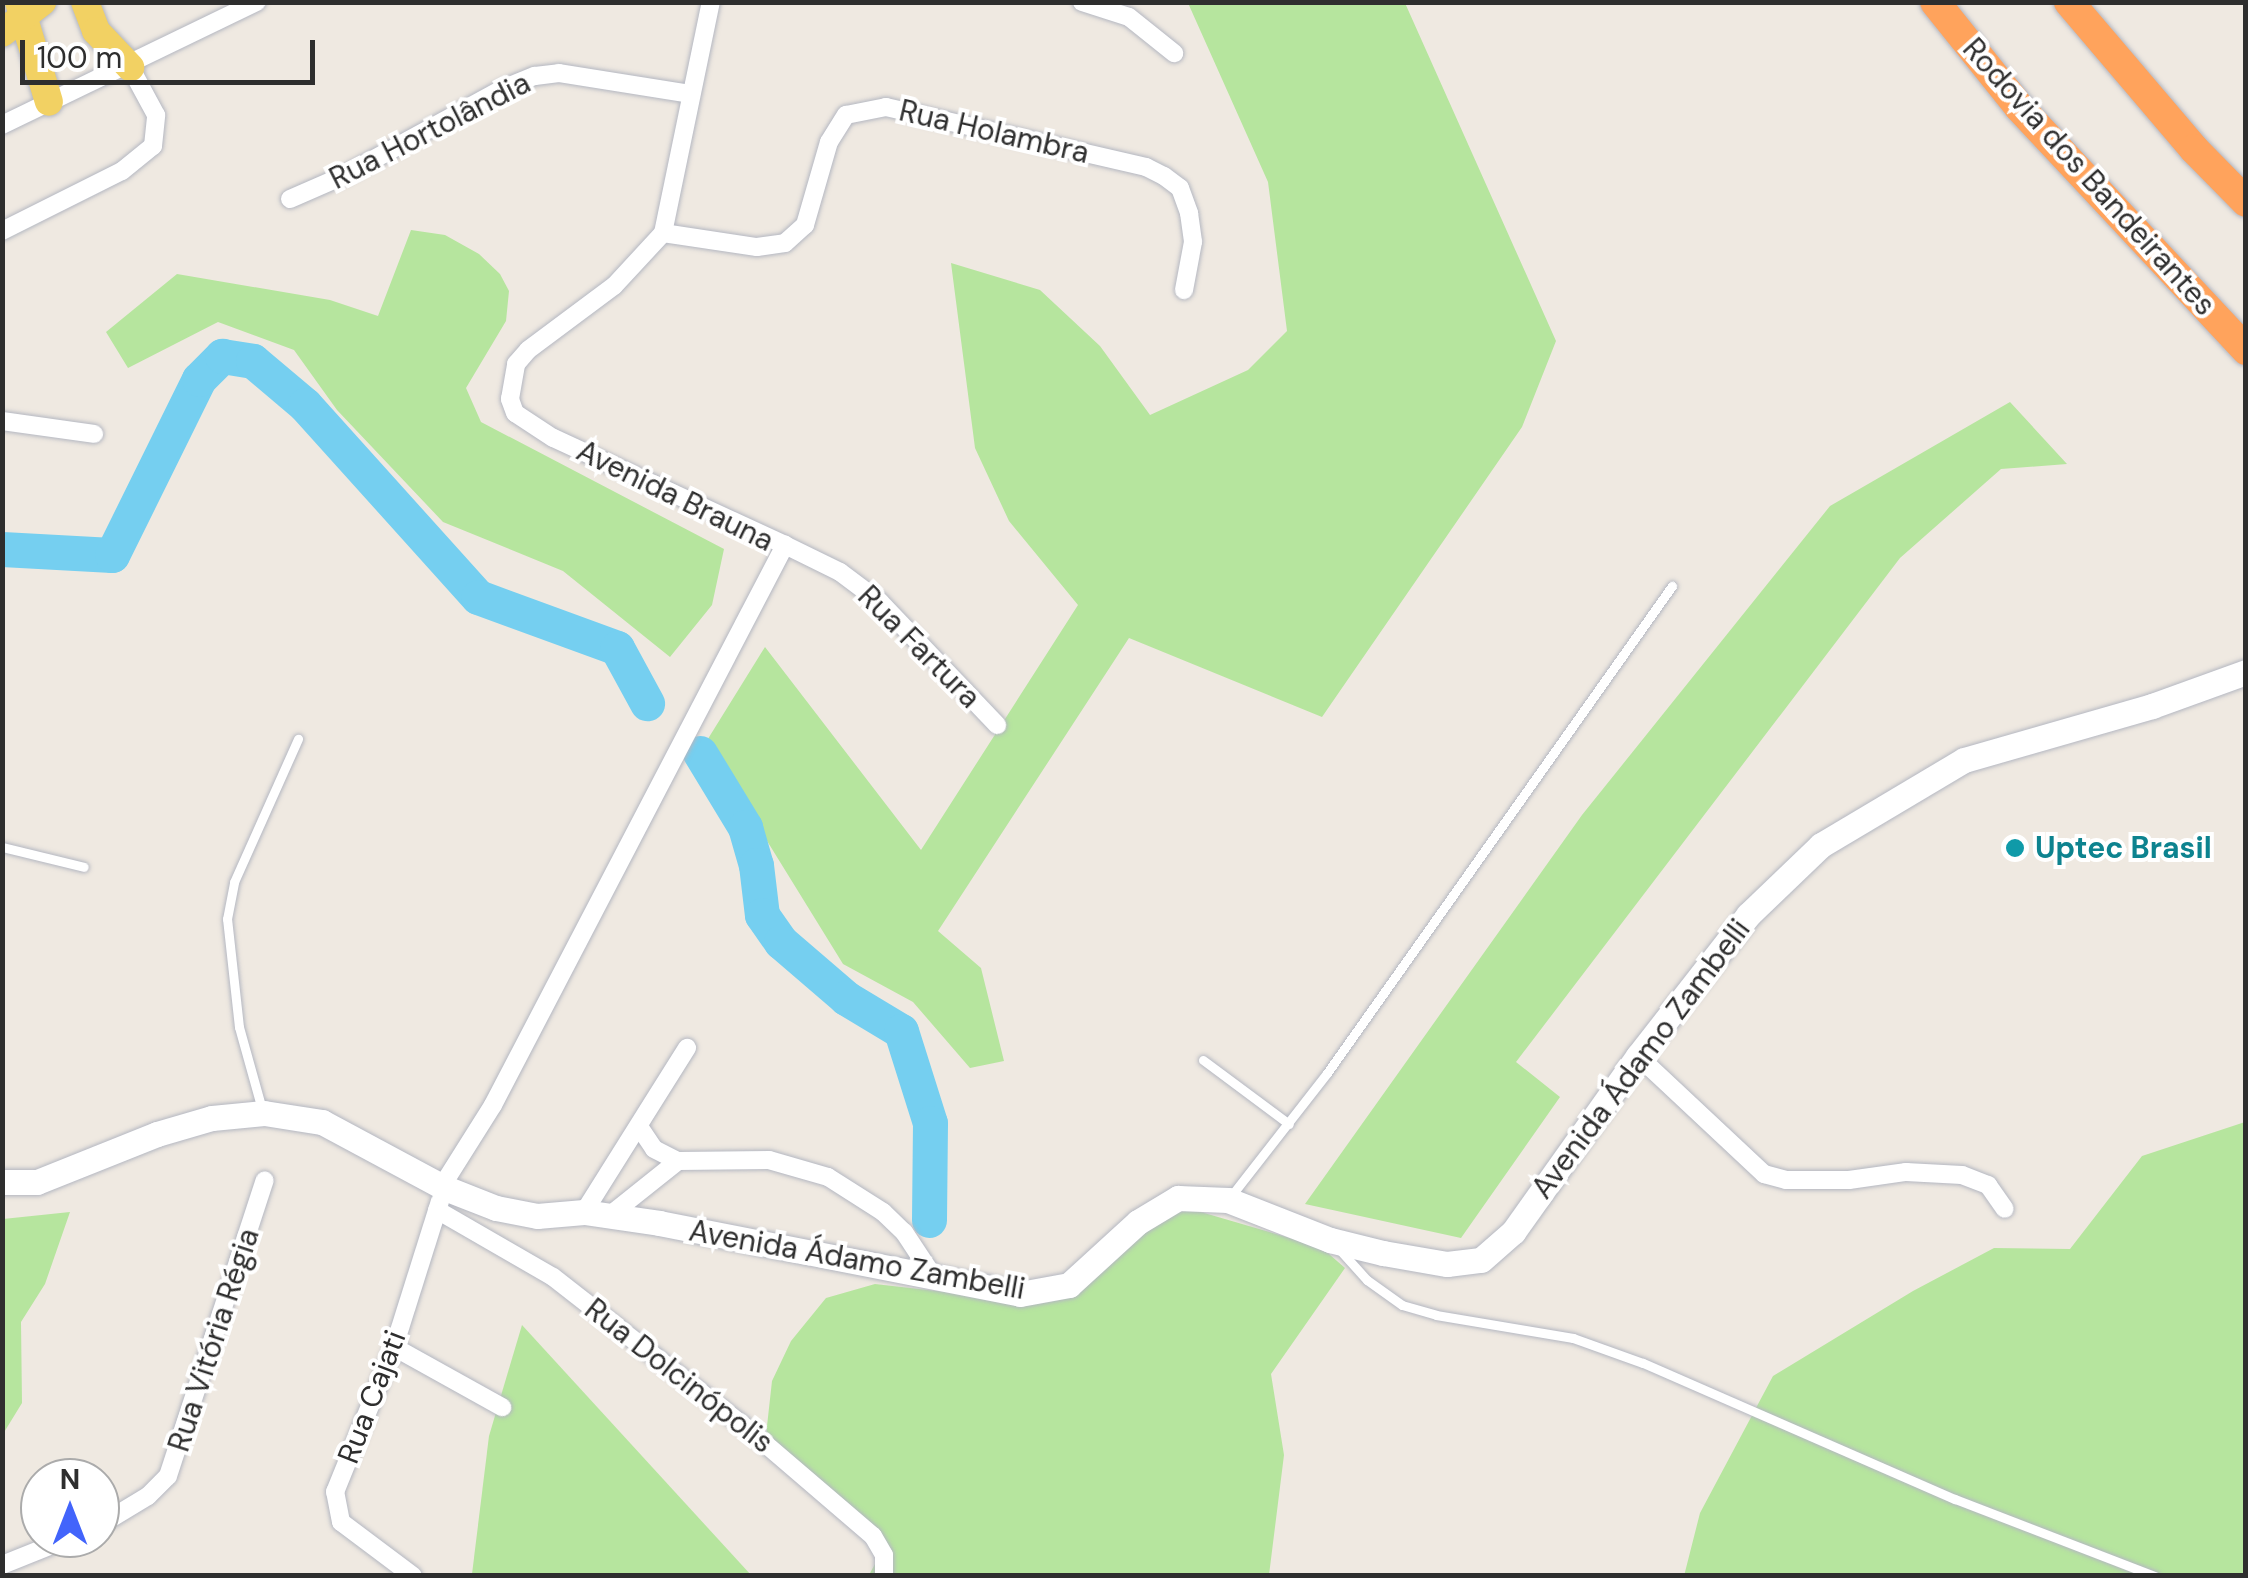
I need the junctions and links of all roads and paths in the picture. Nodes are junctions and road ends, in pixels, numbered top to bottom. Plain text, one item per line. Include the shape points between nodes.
1 (86, 2) edge
2 (257, 2) edge
3 (712, 2) edge
4 (1082, 2) edge
5 (1934, 2) edge
6 (2070, 2) edge
7 (21, 14) edge
8 (2, 46) edge
9 (1174, 53) dead end
10 (32, 56) junction
11 (130, 67) junction
12 (690, 94) junction
13 (49, 102) junction
14 (2, 125) edge
15 (290, 199) dead end
16 (2246, 202) edge
17 (2, 231) edge
18 (663, 233) junction
19 (1184, 290) dead end
20 (2246, 350) edge
21 (2, 420) edge
22 (94, 434) dead end
23 (785, 545) junction
24 (1672, 586) dead end
25 (2246, 672) edge
26 (997, 726) dead end
27 (298, 739) dead end
28 (2, 847) edge
29 (84, 866) dead end
30 (687, 1048) dead end
31 (1638, 1056) junction
32 (1204, 1060) dead end
33 (264, 1113) junction
34 (1288, 1124) junction
35 (640, 1128) junction
36 (678, 1160) junction
37 (265, 1180) dead end
38 (2, 1182) edge
39 (442, 1195) junction
40 (1228, 1200) junction
41 (2004, 1209) dead end
42 (596, 1214) junction
43 (1330, 1240) junction
44 (935, 1278) junction
45 (394, 1347) junction
46 (502, 1406) dead end
47 (120, 1513) edge
48 (413, 1576) edge
49 (884, 1576) edge
50 (2154, 1576) edge

1 - 11 main road via 96,31
2 - 11 street
3 - 12 street
4 - 9 street via 1129,17
5 - 20 highway, Rodovia dos Bandeirantes via 2019,107
6 - 16 highway
7 - 10 main road
8 - 10 main road
10 - 13 main road
11 - 13 street
11 - 17 street via 156,115 153,146 122,171
12 - 15 street, Rua Hortolândia via 560,72 535,76
12 - 18 street
13 - 14 street
18 - 19 street, Rua Holambra via 758,247 785,243 805,226 829,142 846,115 886,107 1164,176 1180,188 1189,213
18 - 23 street, Avenida Brauna via 614,286 528,350 510,380 510,400 516,412 553,438
21 - 22 street
23 - 26 street, Rua Fartura via 840,572 880,602
23 - 39 street, Avenida Brauna
24 - 34 lane
25 - 31 street, Avenida Ádamo Zambelli via 1985,752 1878,808 1787,873
27 - 33 lane via 234,882 227,919 240,1027
28 - 29 lane
30 - 35 street
31 - 41 street via 1764,1174 1786,1180 1962,1175 1988,1185
31 - 43 street, Avenida Ádamo Zambelli via 1494,1253 1448,1264
32 - 34 lane
33 - 38 street, Avenida Ádamo Zambelli via 212,1118 157,1134 37,1182
33 - 39 street, Avenida Ádamo Zambelli via 322,1122
34 - 40 lane
35 - 36 street via 654,1149
35 - 42 street
36 - 42 street
36 - 44 street via 769,1160 828,1177 904,1232
37 - 47 street, Rua Vitória Régia via 168,1476
39 - 42 street, Avenida Ádamo Zambelli via 536,1216
39 - 45 street, Rua Cajati
39 - 49 street, Rua Dolcinópolis via 755,1435 873,1536 884,1554
40 - 43 street, Avenida Ádamo Zambelli
40 - 44 street, Avenida Ádamo Zambelli via 1166,1202 1080,1279 1055,1291 1020,1294
42 - 44 street, Avenida Ádamo Zambelli
43 - 50 lane via 1402,1305 1573,1338 1644,1363 1955,1499
45 - 46 street
45 - 48 street, Rua Cajati via 335,1492 342,1522

